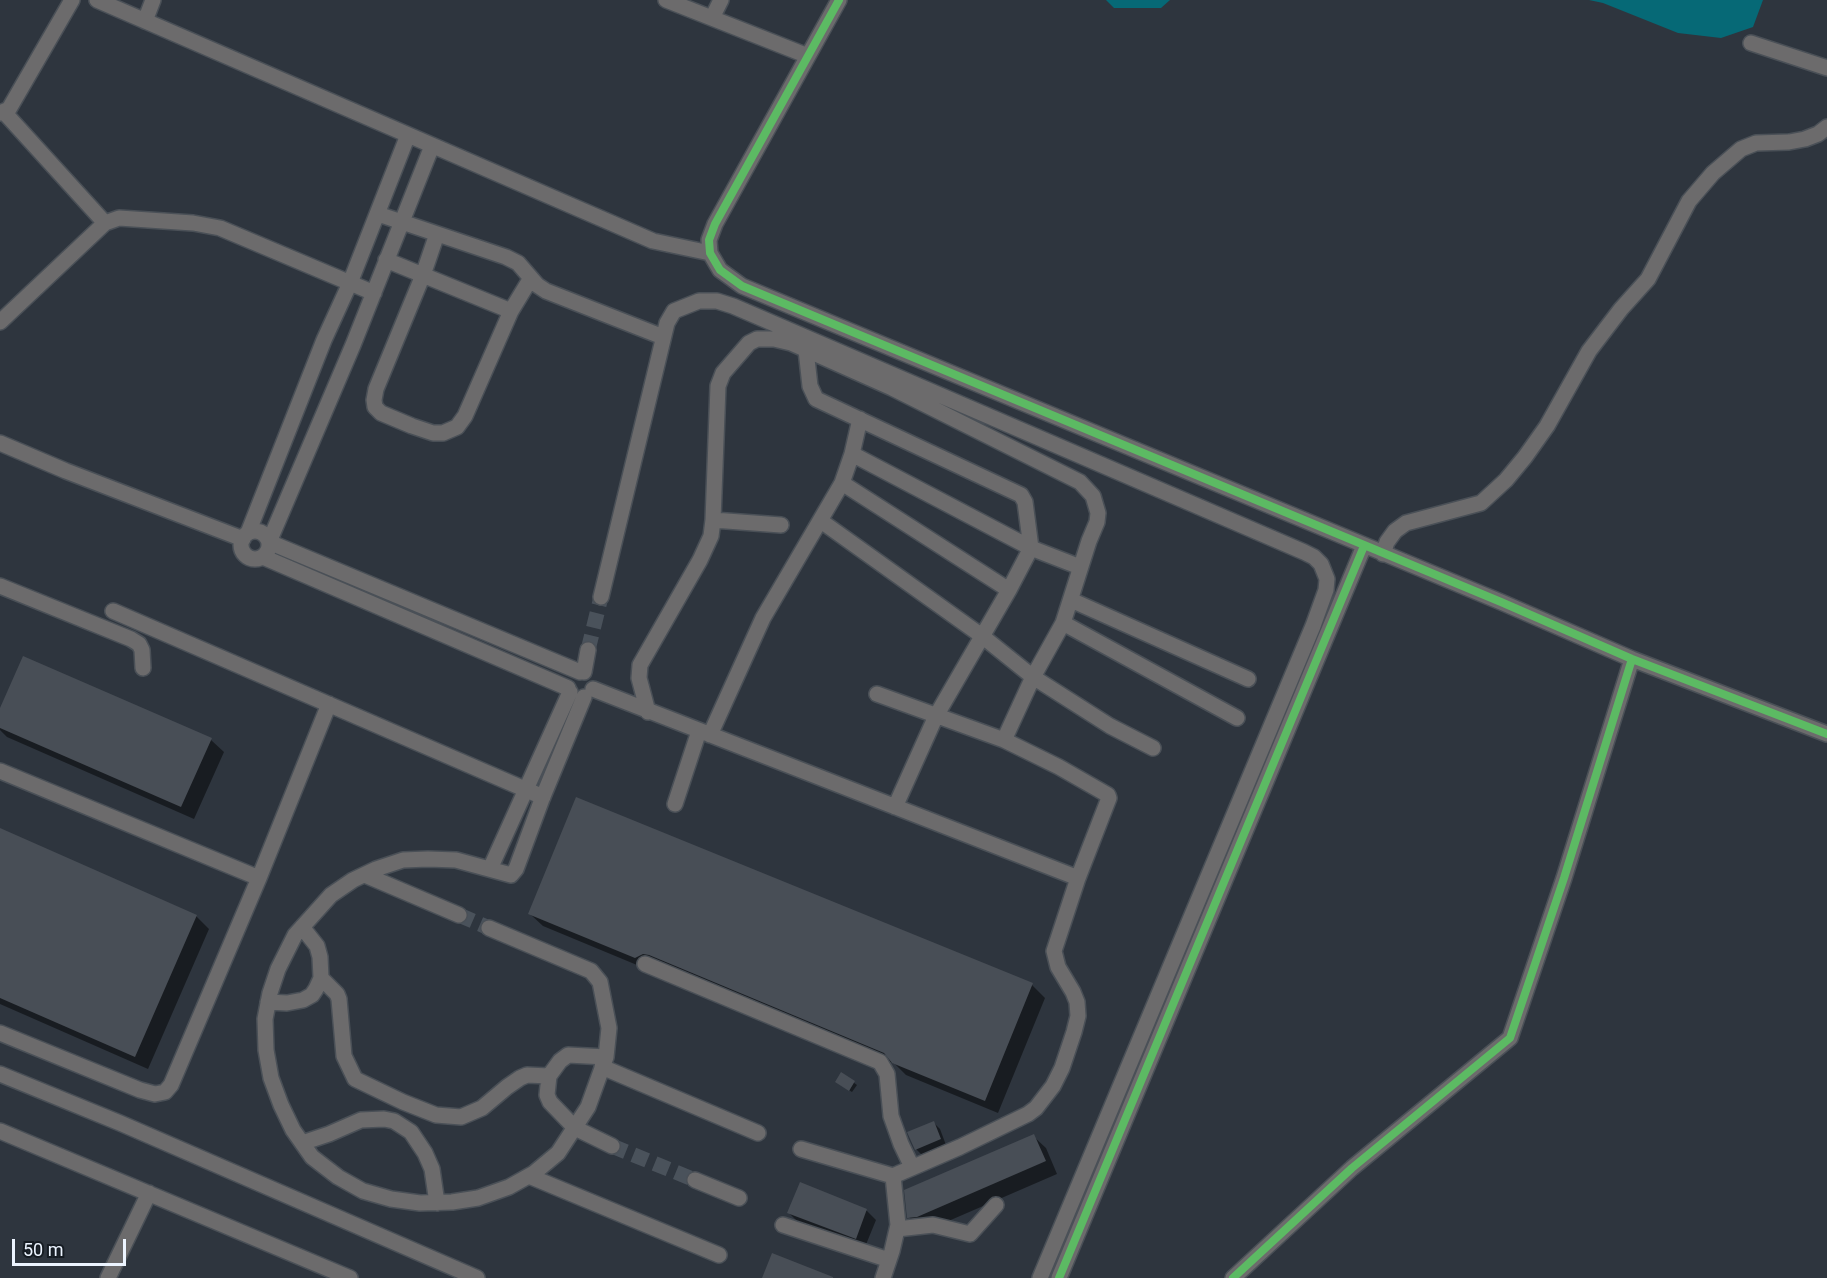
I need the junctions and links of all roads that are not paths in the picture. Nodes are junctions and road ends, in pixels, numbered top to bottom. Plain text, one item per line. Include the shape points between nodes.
1 (72, 0) edge
2 (97, 0) edge
3 (153, 0) edge
4 (666, 0) edge
5 (721, 0) edge
6 (839, 0) edge
7 (712, 18) junction
8 (145, 21) junction
9 (1751, 43) dead end
10 (807, 57) junction
11 (1827, 69) edge
12 (2, 113) edge
13 (1827, 127) edge
14 (408, 135) junction
15 (432, 146) junction
16 (378, 213) junction
17 (402, 221) junction
18 (105, 223) junction
19 (437, 234) junction
20 (710, 253) junction
21 (386, 260) junction
22 (423, 275) junction
23 (531, 278) junction
24 (350, 283) junction
25 (374, 293) junction
26 (511, 311) junction
27 (0, 322) edge
28 (663, 337) junction
29 (806, 350) junction
30 (860, 419) junction
31 (0, 443) edge
32 (852, 454) junction
33 (842, 483) junction
34 (713, 520) junction
35 (821, 521) junction
36 (780, 525) dead end
37 (245, 536) junction
38 (269, 542) junction
39 (1364, 546) junction
40 (1031, 548) junction
41 (1383, 554) junction
42 (263, 557) junction
43 (1080, 567) junction
44 (1, 590) edge
45 (1009, 590) junction
46 (602, 597) tunnel mouth
47 (1071, 600) junction
48 (113, 611) dead end
49 (1064, 623) junction
50 (982, 636) junction
51 (588, 650) tunnel mouth
52 (1632, 658) junction
53 (143, 668) dead end
54 (582, 672) junction
55 (1033, 677) junction
56 (1248, 679) dead end
57 (579, 691) junction
58 (877, 694) dead end
59 (329, 704) junction
60 (648, 712) junction
61 (936, 716) junction
62 (1237, 718) dead end
63 (705, 733) junction
64 (1827, 734) edge
65 (1004, 740) junction
66 (1153, 748) dead end
67 (0, 771) edge
68 (526, 790) junction
69 (543, 797) junction
70 (675, 804) dead end
71 (895, 807) junction
72 (490, 869) junction
73 (364, 875) junction
74 (259, 878) junction
75 (1078, 878) junction
76 (459, 915) tunnel mouth
77 (302, 927) junction
78 (489, 928) tunnel mouth
79 (645, 964) dead end
80 (321, 978) junction
81 (268, 1002) junction
82 (0, 1033) edge
83 (604, 1062) junction
84 (0, 1074) edge
85 (549, 1076) junction
86 (403, 1102) junction
87 (394, 1121) junction
88 (575, 1128) junction
89 (0, 1131) edge
90 (758, 1133) dead end
91 (302, 1143) junction
92 (612, 1146) tunnel mouth
93 (801, 1149) dead end
94 (912, 1167) junction
95 (529, 1176) junction
96 (893, 1176) junction
97 (695, 1180) tunnel mouth
98 (149, 1192) junction
99 (739, 1198) dead end
100 (437, 1203) junction
101 (996, 1205) dead end
102 (783, 1225) dead end
103 (897, 1229) junction
104 (719, 1255) dead end
105 (889, 1260) junction
106 (108, 1278) edge
107 (350, 1278) edge
108 (477, 1278) edge
109 (883, 1278) edge
110 (1040, 1278) edge
111 (1059, 1278) edge
112 (1233, 1278) edge

1 - 12 street via 9,109
2 - 8 street
3 - 8 street
4 - 7 street
5 - 7 street
6 - 10 street
7 - 10 street
8 - 14 street
9 - 11 street
10 - 20 street via 715,224 709,240
12 - 18 street
13 - 41 street via 1805,139 1756,143 1741,149 1713,173 1689,201 1648,279 1589,351 1547,426 1506,480 1481,503 1406,523 1395,531
14 - 15 street
14 - 16 street
15 - 17 street
15 - 20 street via 653,241
16 - 17 street
16 - 24 street
17 - 19 street
17 - 21 street
18 - 24 street via 119,218 220,228
18 - 27 street
19 - 22 street
19 - 23 street via 506,257 518,263
20 - 39 street via 720,270 742,286
21 - 22 street
21 - 25 street
22 - 26 street
22 - 26 street via 374,399 381,413 412,426 443,434 457,427
23 - 26 street
23 - 28 street via 546,291
24 - 25 street
24 - 37 street
25 - 38 street
28 - 46 street
28 - 110 street via 674,311 687,305 717,301 733,306 1304,552 1314,557 1325,572 1326,590 1313,626
29 - 30 street via 812,394 826,405
29 - 34 street via 774,339 757,339 723,373 716,399
29 - 43 street via 892,388 1080,483 1093,496 1098,513
30 - 32 street
30 - 40 street via 1021,495 1026,502
31 - 37 street
32 - 33 street
32 - 40 street
33 - 35 street
33 - 45 street
34 - 36 street
34 - 60 street via 711,536 700,560 640,665 639,678
35 - 50 street
35 - 63 street via 763,618
37 - 38 street via 258,532
37 - 42 street via 242,548 246,556
38 - 42 street
38 - 54 street
39 - 41 street
39 - 111 street
40 - 43 street
40 - 45 street
41 - 52 street
42 - 57 street
43 - 47 street
44 - 53 street via 131,639 142,650
45 - 50 street
47 - 49 street
47 - 56 street
48 - 59 street
49 - 55 street
49 - 62 street
50 - 55 street
50 - 61 street
51 - 54 street
52 - 64 street
52 - 112 street via 1510,1038 1352,1168
54 - 57 street via 591,677
54 - 57 street via 570,677
55 - 65 street
55 - 66 street
57 - 60 street
57 - 68 street
57 - 69 street
58 - 61 street
59 - 68 street
59 - 74 street
60 - 63 street
61 - 65 street
61 - 71 street
63 - 70 street
63 - 71 street
65 - 75 street via 1108,795
67 - 74 street
68 - 69 street
68 - 72 street
69 - 72 street via 514,872 511,875
71 - 75 street
72 - 73 street via 456,860 403,860
73 - 76 street
73 - 77 street via 331,895
74 - 82 street via 165,1092 140,1090
75 - 94 street via 1054,951 1077,1002 1078,1016 1053,1086 1028,1114
77 - 80 street via 317,946
77 - 81 street via 278,969
78 - 83 street via 595,975 600,982 609,1028
79 - 94 street via 880,1062 887,1074 891,1116
80 - 81 street via 312,995 303,1000
80 - 86 street via 339,999 344,1056 355,1079
81 - 91 street via 266,1050 271,1078
83 - 85 street via 568,1055
83 - 88 street via 588,1107
83 - 90 street
84 - 108 street
85 - 86 street via 520,1078 482,1108 461,1117 436,1115
85 - 88 street via 550,1102
86 - 87 street
87 - 91 street via 361,1120
87 - 100 street via 411,1132 425,1153 432,1169
88 - 92 street
88 - 95 street via 558,1153
89 - 98 street
91 - 100 street via 312,1157 363,1191
93 - 96 street
94 - 96 street
95 - 100 street via 478,1198
95 - 104 street
96 - 103 street
97 - 99 street
98 - 106 street
98 - 107 street
101 - 103 street via 970,1234 933,1225
102 - 105 street
103 - 105 street
105 - 109 street

